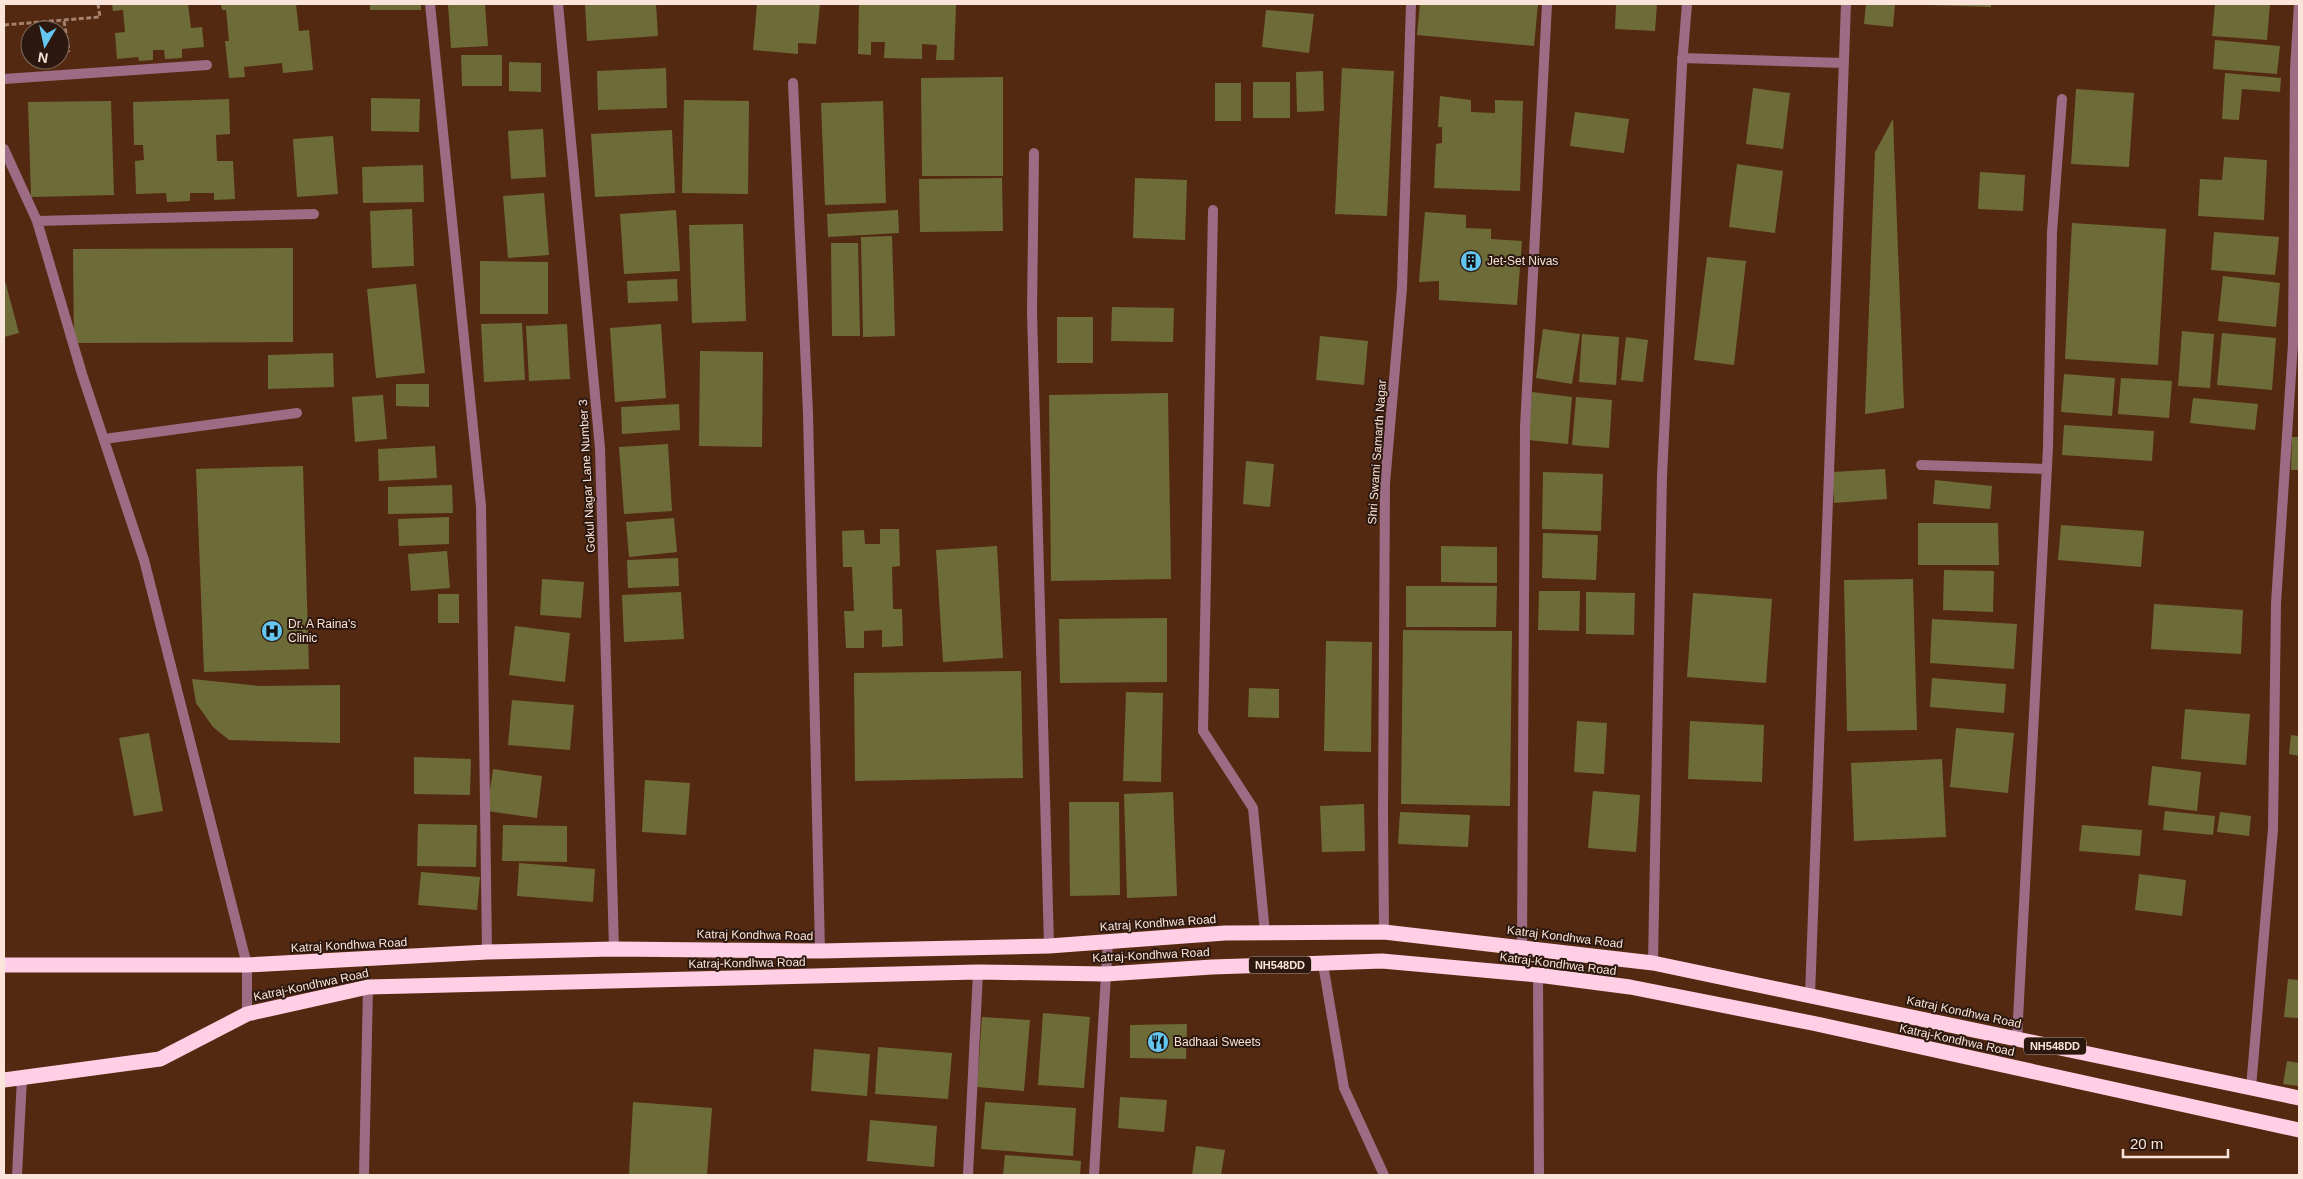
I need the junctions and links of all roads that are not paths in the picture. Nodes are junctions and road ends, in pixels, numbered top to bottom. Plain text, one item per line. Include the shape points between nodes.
1 (430, 4) edge
2 (558, 4) edge
3 (1412, 4) edge
4 (1547, 4) edge
5 (1687, 4) edge
6 (1846, 4) edge
7 (2299, 4) edge
8 (1682, 58) junction
9 (1844, 63) junction
10 (207, 65) dead end
11 (4, 79) edge
12 (794, 83) dead end
13 (2062, 100) dead end
14 (4, 148) edge
15 (1034, 153) dead end
16 (1213, 210) dead end
17 (314, 214) dead end
18 (37, 221) junction
19 (297, 413) dead end
20 (104, 439) junction
21 (1921, 465) dead end
22 (2046, 469) junction
23 (1384, 932) junction
24 (1265, 933) junction
25 (1108, 941) junction
26 (1049, 946) junction
27 (1522, 947) junction
28 (614, 949) junction
29 (820, 951) junction
30 (487, 952) junction
31 (1652, 963) junction
32 (1323, 964) junction
33 (4, 965) edge
34 (247, 965) junction
35 (978, 972) junction
36 (1106, 974) junction
37 (1538, 975) junction
38 (368, 987) junction
39 (1810, 996) junction
40 (247, 1014) junction
41 (2017, 1038) junction
42 (22, 1078) junction
43 (4, 1080) edge
44 (2251, 1088) junction
45 (2299, 1098) edge
46 (2299, 1130) edge
47 (17, 1175) edge
48 (364, 1175) edge
49 (968, 1175) edge
50 (1094, 1175) edge
51 (1384, 1175) edge
52 (1539, 1175) edge

1 - 30 street via 481,506
2 - 28 street, Gokul Nagar Lane Number 3 via 600,448
3 - 23 street, Shri Swami Samarth Nagar via 1402,288 1385,483
4 - 27 street via 1525,427
5 - 8 street
6 - 9 street
7 - 44 street via 2294,69 2293,344 2276,603 2273,829
8 - 9 street
8 - 31 street via 1662,476
9 - 39 street
10 - 11 street
12 - 29 street via 808,413
13 - 22 street via 2052,232
14 - 18 street
15 - 26 street via 1032,312
16 - 24 street via 1203,731 1253,808
17 - 18 street
18 - 20 street
19 - 20 street
20 - 34 street via 144,560
21 - 22 street
22 - 41 street
23 - 24 highway, Katraj Kondhwa Road / NH548DD
23 - 27 highway, Katraj Kondhwa Road / NH548DD
24 - 25 highway, Katraj Kondhwa Road / NH548DD
25 - 26 highway, Katraj Kondhwa Road / NH548DD
25 - 36 street
26 - 29 highway, Katraj Kondhwa Road / NH548DD
27 - 31 highway, Katraj Kondhwa Road / NH548DD
28 - 29 highway, Katraj Kondhwa Road / NH548DD
28 - 30 highway, Katraj Kondhwa Road / NH548DD
30 - 34 highway, Katraj Kondhwa Road / NH548DD
31 - 39 highway, Katraj Kondhwa Road / NH548DD
32 - 36 highway, Katraj-Kondhwa Road / NH548DD
32 - 37 highway, Katraj-Kondhwa Road / NH548DD via 1382,961
32 - 51 street via 1344,1088
33 - 34 highway, Katraj Kondhwa Road / NH548DD
34 - 40 street
35 - 36 highway, Katraj-Kondhwa Road / NH548DD
35 - 38 highway, Katraj-Kondhwa Road / NH548DD
35 - 49 street
36 - 50 street
37 - 46 highway, Katraj-Kondhwa Road / NH548DD via 1630,987 1812,1023
37 - 52 street
38 - 40 highway, Katraj-Kondhwa Road / NH548DD
38 - 48 street
39 - 41 highway, Katraj Kondhwa Road / NH548DD
40 - 42 highway, Katraj-Kondhwa Road via 160,1059
41 - 44 highway, Katraj Kondhwa Road / NH548DD
42 - 43 highway, Katraj-Kondhwa Road
42 - 47 street
44 - 45 highway, Katraj Kondhwa Road / NH548DD

